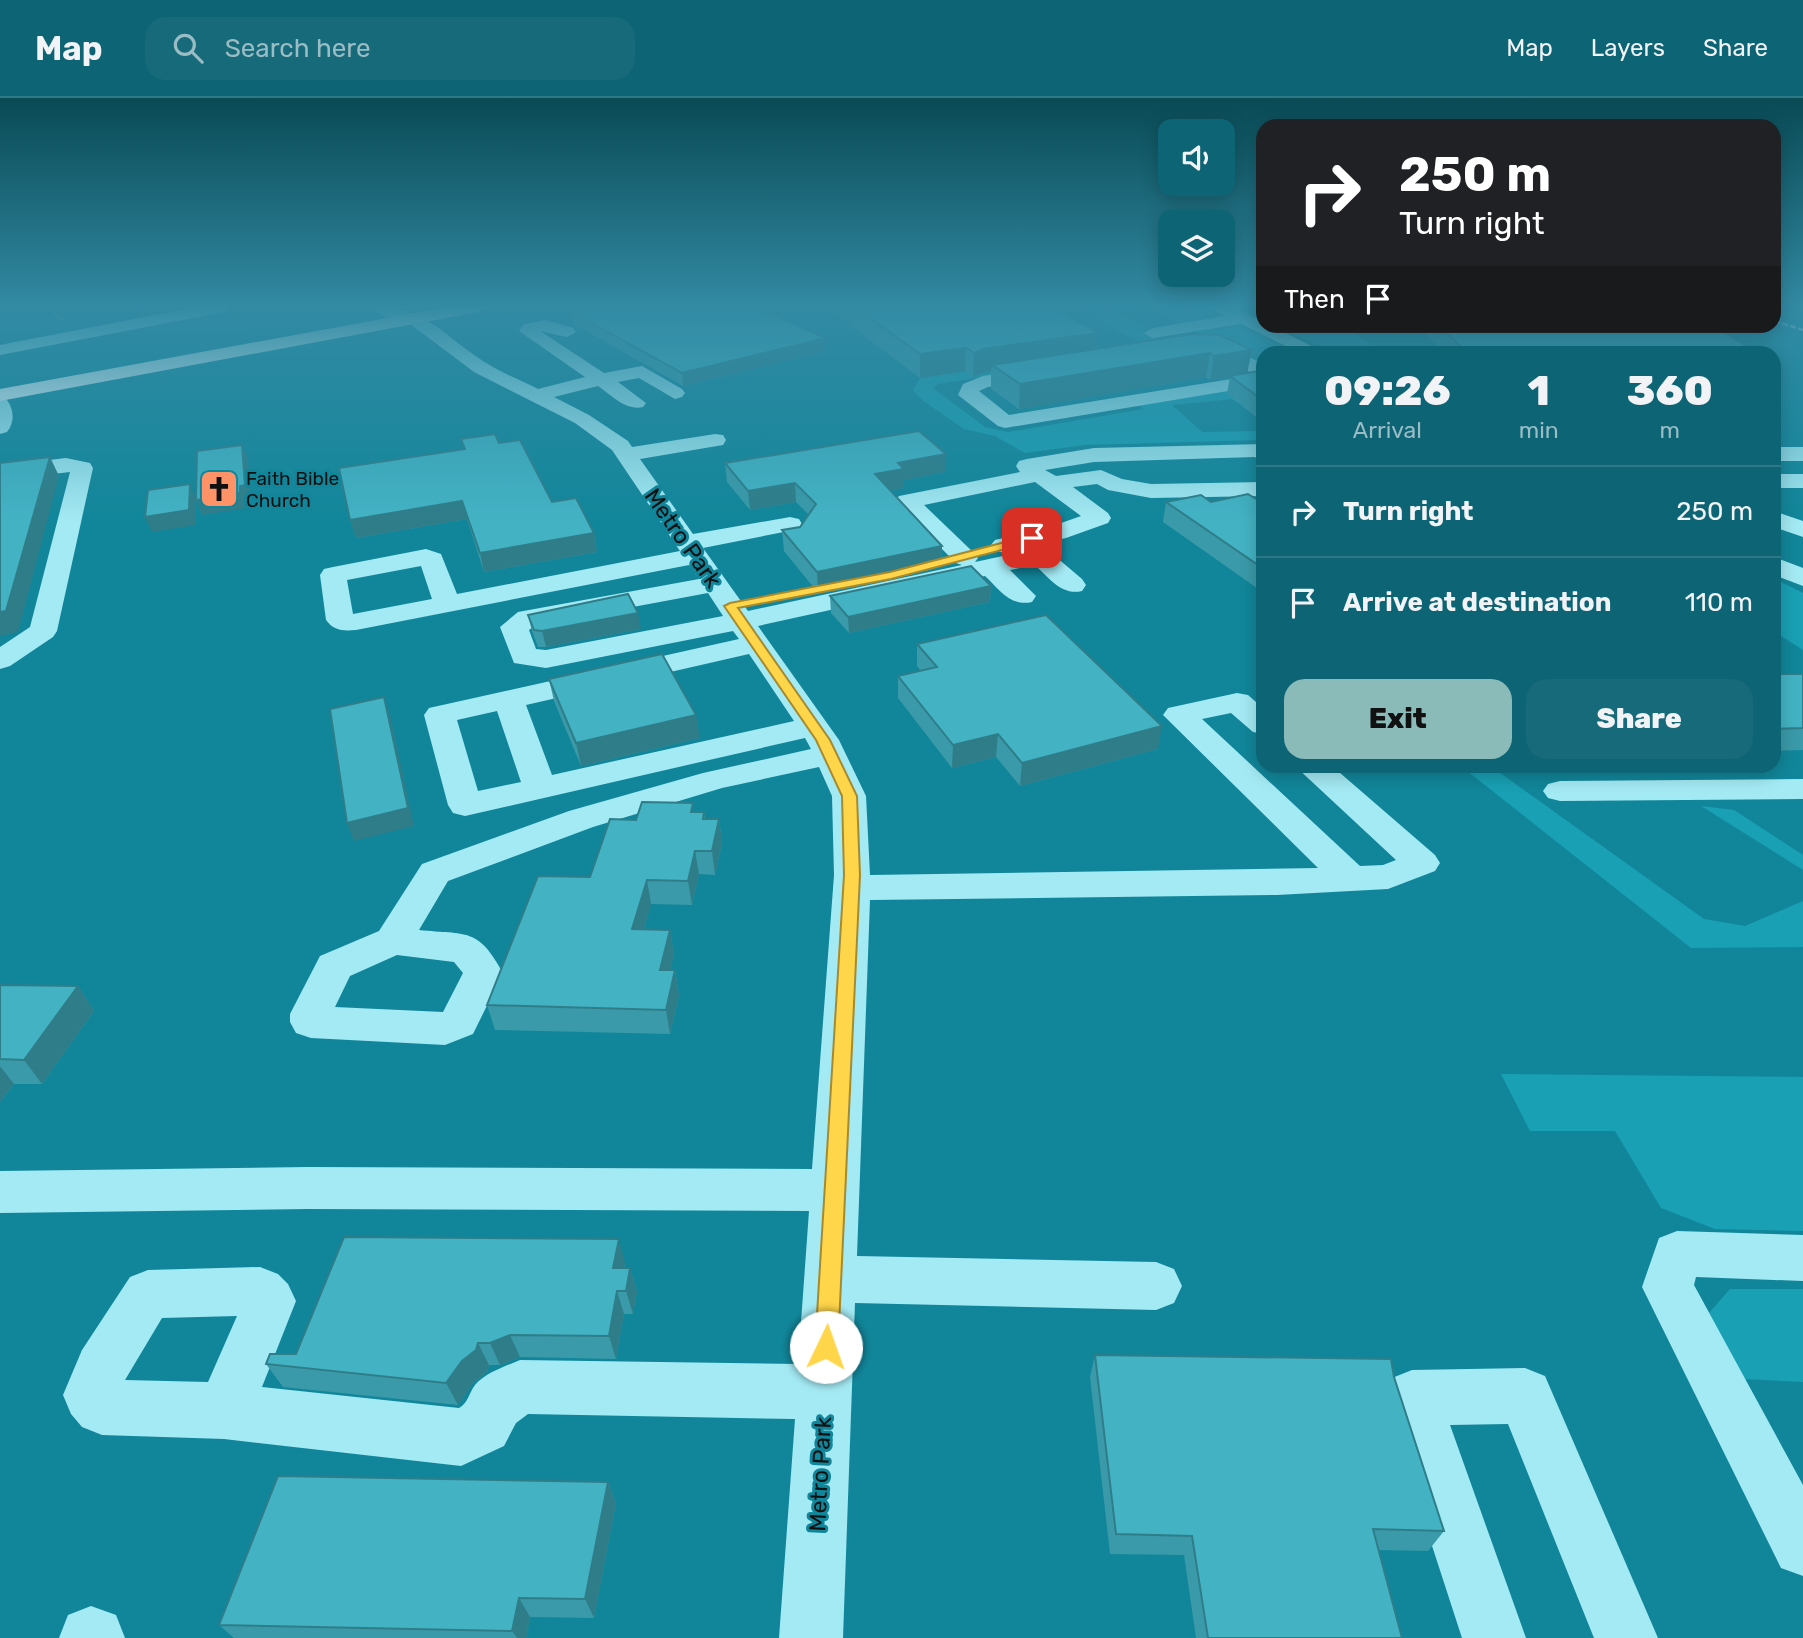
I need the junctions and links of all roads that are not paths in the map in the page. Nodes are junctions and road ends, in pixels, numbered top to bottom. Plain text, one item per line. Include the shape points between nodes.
1 (81, 379) edge
2 (502, 379) edge
3 (601, 379) joint
4 (653, 379) edge
5 (1004, 379) edge
6 (1256, 380) edge
7 (675, 393) edge
8 (0, 395) edge
9 (534, 396) junction
10 (636, 402) dead end
11 (0, 404) edge
12 (701, 423) dead end
13 (0, 428) edge
14 (1256, 450) edge
15 (1781, 454) edge
16 (1803, 454) edge
17 (626, 455) junction
18 (0, 473) edge
19 (1046, 479) junction
20 (1781, 481) edge
21 (1803, 481) edge
22 (1256, 489) edge
23 (1781, 521) edge
24 (790, 524) dead end
25 (1803, 530) edge
26 (978, 562) junction
27 (1781, 568) edge
28 (1803, 578) edge
29 (1073, 585) dead end
30 (721, 592) junction
31 (1022, 596) dead end
32 (447, 604) dead end
33 (0, 661) edge
34 (508, 699) junction
35 (1256, 718) edge
36 (822, 740) junction
37 (1319, 773) edge
38 (540, 788) junction
39 (1803, 789) edge
40 (1560, 791) dead end
41 (1349, 877) junction
42 (851, 888) junction
43 (393, 941) dead end
44 (835, 1190) junction
45 (0, 1192) edge
46 (1803, 1258) edge
47 (830, 1279) junction
48 (1156, 1286) dead end
49 (824, 1392) junction
50 (224, 1410) dead end
51 (1803, 1546) edge
52 (811, 1638) edge
53 (1494, 1638) edge
54 (1626, 1638) edge

1 - 8 main road
2 - 9 street, Metro Park
3 - 9 street
3 - 10 street
4 - 7 street
5 - 6 street via 970,388 968,395 1006,422
9 - 17 street, Metro Park via 582,419
11 - 13 street
12 - 17 street via 722,448
14 - 19 street via 1094,455 1027,466
15 - 16 street
17 - 30 street, Metro Park
18 - 33 street via 66,465 82,468 43,631
19 - 22 street via 1101,477 1116,485 1151,491
19 - 26 street via 1099,518
19 - 26 street via 907,501
20 - 21 street
23 - 25 street
24 - 30 street
26 - 29 street via 1040,556
26 - 30 street
26 - 31 street
27 - 28 street
30 - 30 street via 528,618 514,626 524,657 531,659
30 - 32 street
30 - 34 street
30 - 36 street, Metro Park
34 - 38 street
34 - 38 street via 440,715 465,805
35 - 41 street via 1237,702 1179,715
36 - 38 street
36 - 42 street, Metro Park via 849,796
36 - 43 street via 715,780 581,819 435,873
37 - 41 street via 1422,863 1388,877
39 - 40 street
41 - 42 street via 1277,883
42 - 44 street, Metro Park
44 - 45 street
44 - 47 street, Metro Park
46 - 51 street via 1677,1254 1668,1287
47 - 48 street
47 - 49 street, Metro Park
49 - 50 street via 520,1387 496,1403 484,1426 461,1437
49 - 52 street, Metro Park
53 - 54 street via 1412,1398 1525,1396

